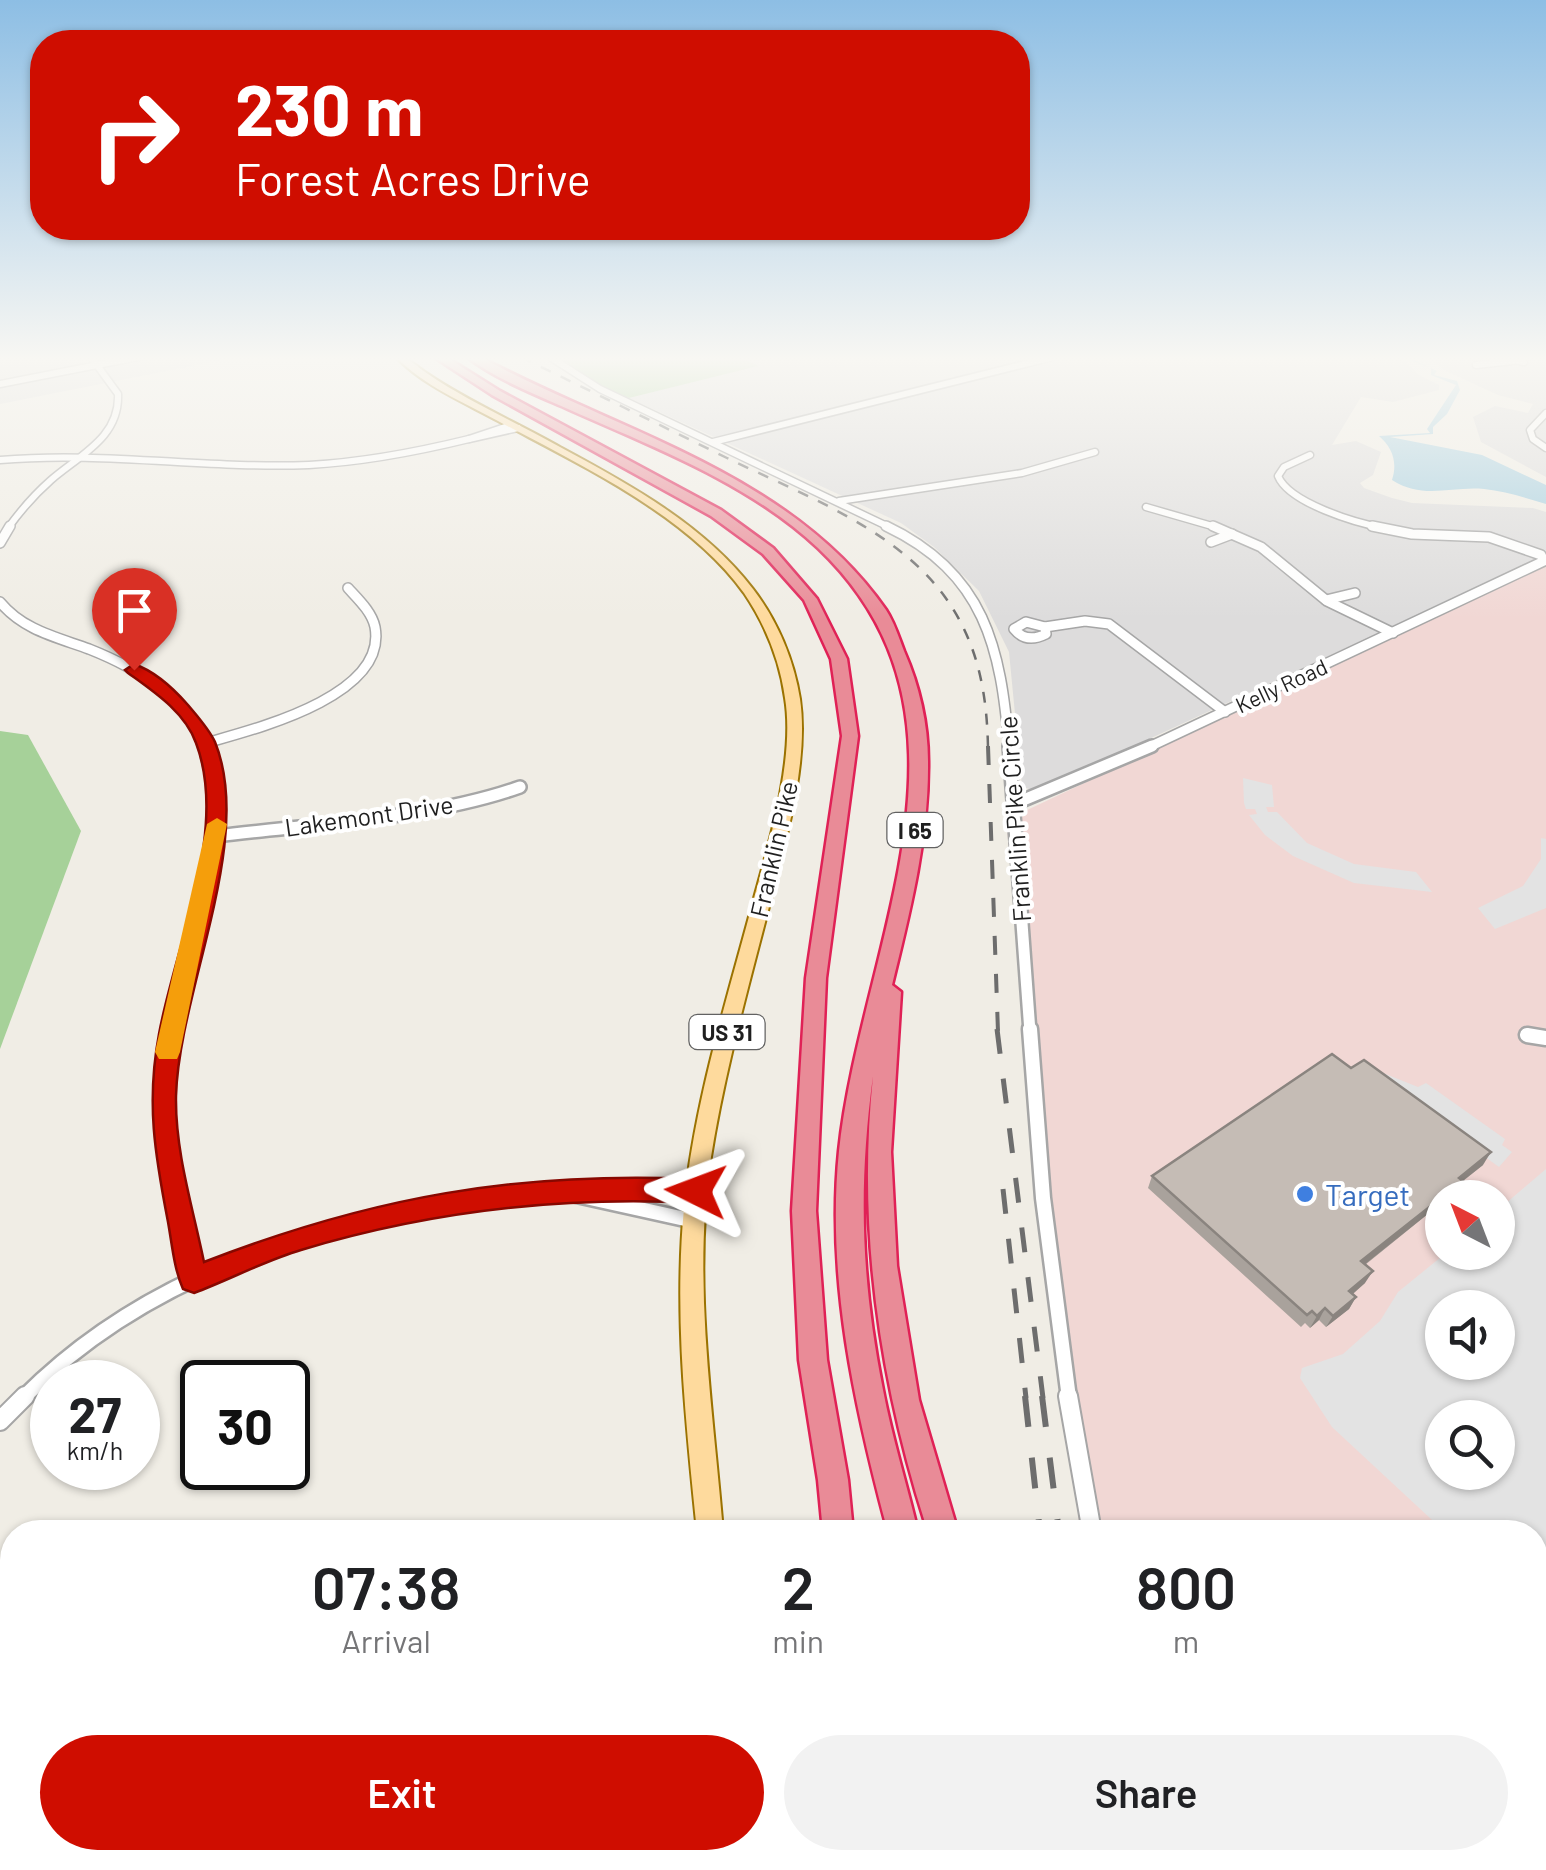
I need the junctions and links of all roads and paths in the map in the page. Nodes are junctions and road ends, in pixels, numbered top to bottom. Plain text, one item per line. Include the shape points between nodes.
1 (93, 444) edge
2 (447, 444) edge
3 (547, 444) edge
4 (590, 444) edge
5 (650, 444) edge
6 (717, 444) edge
7 (1095, 452) dead end
8 (1310, 455) dead end
9 (78, 457) junction
10 (0, 460) edge
11 (839, 501) junction
12 (1146, 507) dead end
13 (1232, 534) junction
14 (1210, 542) dead end
15 (0, 543) edge
16 (1544, 559) edge
17 (348, 588) dead end
18 (1355, 593) dead end
19 (1326, 600) junction
20 (0, 602) edge
21 (1045, 628) dead end
22 (1393, 633) junction
23 (1225, 712) junction
24 (206, 743) junction
25 (520, 787) dead end
26 (1014, 804) junction
27 (216, 836) junction
28 (895, 937) junction
29 (1527, 1035) dead end
30 (1546, 1038) edge
31 (696, 1191) junction
32 (563, 1192) junction
33 (694, 1221) junction
34 (194, 1280) junction
35 (0, 1420) edge
36 (833, 1480) junction
37 (709, 1520) edge
38 (837, 1520) edge
39 (845, 1520) edge
40 (899, 1520) edge
41 (940, 1520) edge
42 (1090, 1520) edge

1 - 9 street
2 - 9 street via 317,464
3 - 31 main road, Franklin Pike / US 31 via 637,494 705,542 761,608 787,670 794,719 788,786 713,1090
4 - 36 highway via 716,513 768,551 810,599 839,659 850,736 816,978 804,1210 812,1360
5 - 28 highway, I 65 via 756,496 827,548 867,593 905,662 922,736 919,810
6 - 11 street, Franklin Pike Circle
7 - 11 street via 1022,473
8 - 16 street via 1278,476 1303,500 1387,530 1490,537
9 - 10 street
9 - 15 street via 40,490
11 - 26 street, Franklin Pike Circle via 926,549 976,604 1002,670
12 - 13 street
13 - 14 street
13 - 19 street via 1276,555
16 - 22 street, Kelly Road
17 - 24 street via 376,628 366,666 312,705
18 - 19 street
19 - 22 street
20 - 24 street via 26,625 154,682 184,709
21 - 23 street via 1091,621 1113,626
22 - 23 street, Kelly Road
23 - 26 street, Kelly Road
24 - 27 street via 218,798
25 - 27 street, Lakemont Drive via 431,808
26 - 42 street, Franklin Pike Circle via 1043,1198
27 - 34 street via 163,1096 165,1140
28 - 40 highway, I 65 via 854,1117 850,1220 868,1382
28 - 41 highway via 880,1122 882,1244 905,1401
29 - 30 street
31 - 32 street
31 - 33 main road, Franklin Pike / US 31
32 - 33 street
32 - 34 street via 490,1196 390,1214 296,1239
33 - 37 main road, Franklin Pike / US 31 via 693,1347
34 - 35 street via 91,1335
36 - 38 highway
36 - 39 highway

